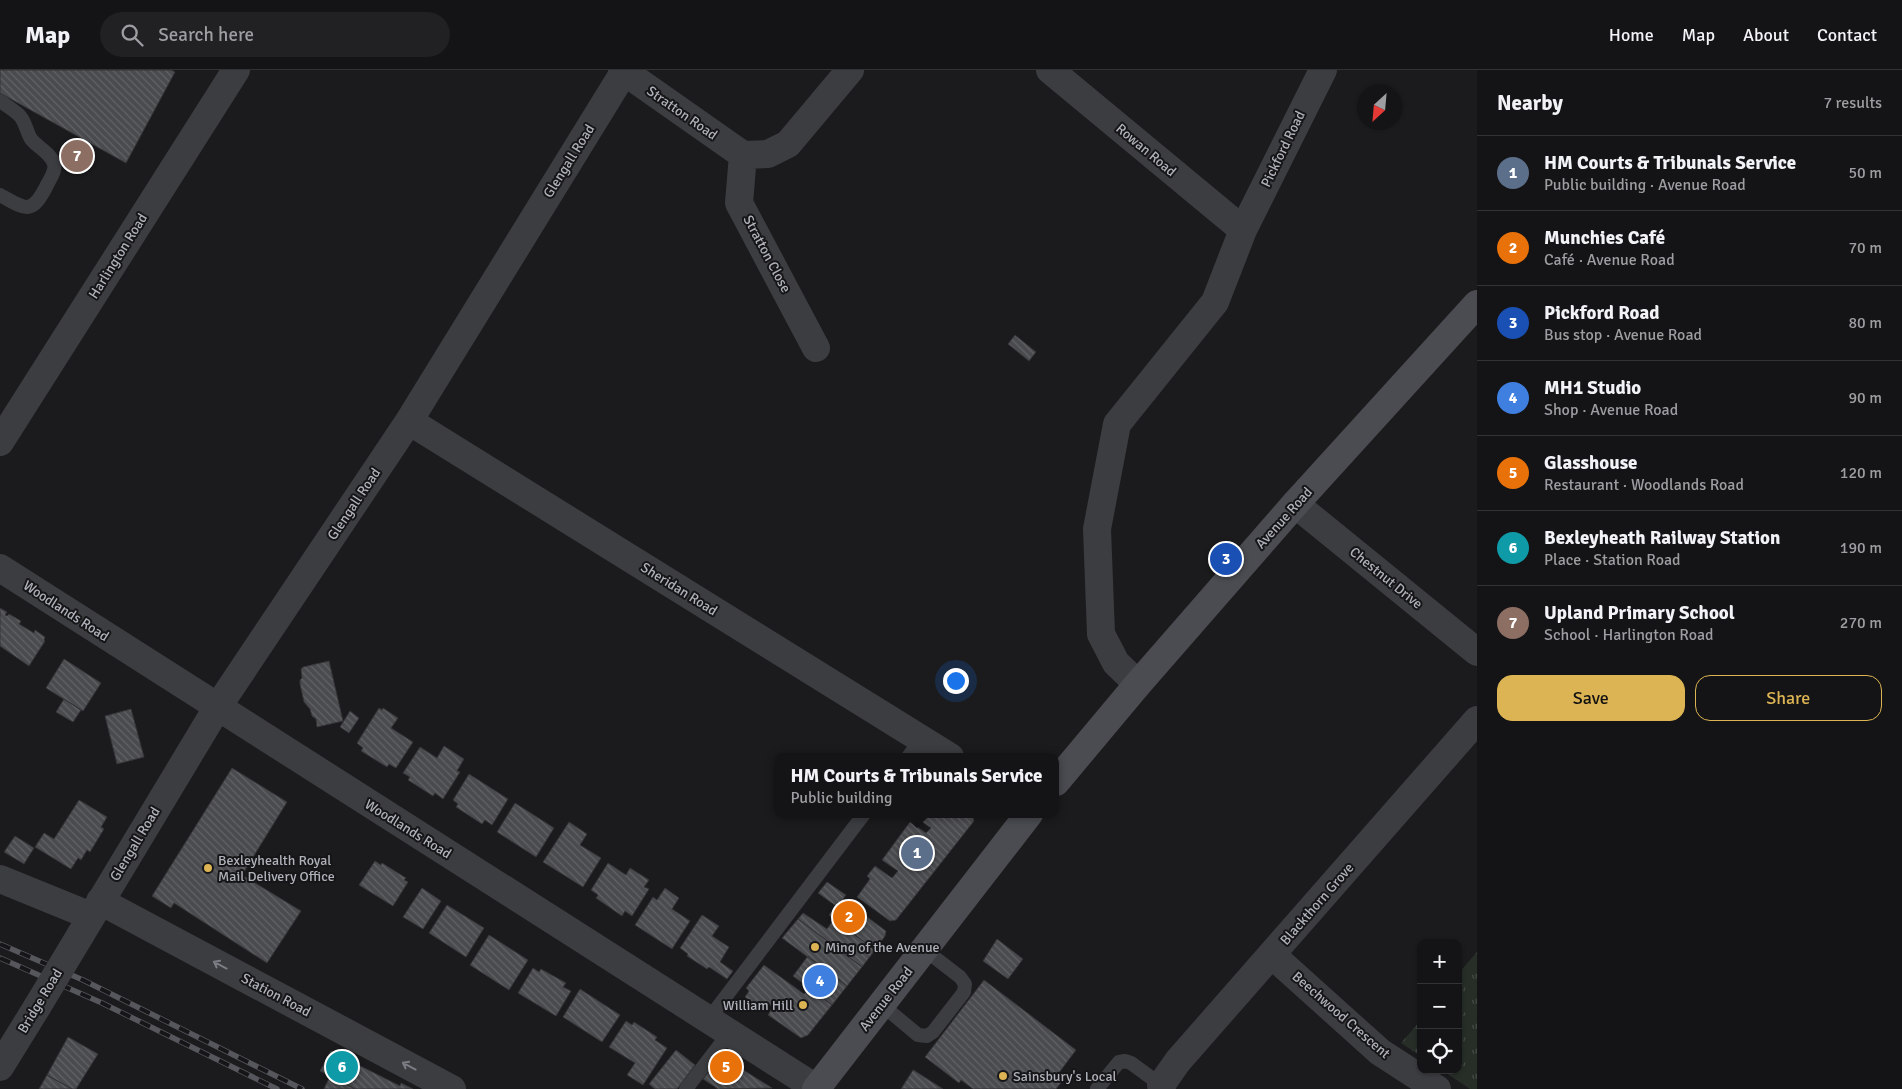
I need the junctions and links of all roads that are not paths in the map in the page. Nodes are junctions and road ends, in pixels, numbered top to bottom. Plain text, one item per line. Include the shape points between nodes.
1 (236, 70) edge
2 (850, 70) edge
3 (1050, 70) edge
4 (1322, 70) edge
5 (623, 71) edge
6 (0, 102) edge
7 (743, 155) junction
8 (0, 195) edge
9 (1243, 230) junction
10 (1477, 304) edge
11 (816, 348) dead end
12 (409, 421) junction
13 (0, 442) edge
14 (1296, 504) junction
15 (0, 568) edge
16 (1477, 652) edge
17 (1138, 684) junction
18 (217, 708) junction
19 (1477, 720) edge
20 (914, 748) edge
21 (934, 753) edge
22 (1059, 778) edge
23 (861, 818) edge
24 (1026, 818) edge
25 (0, 879) edge
26 (90, 917) junction
27 (925, 950) junction
28 (1272, 954) junction
29 (882, 1005) junction
30 (719, 1026) junction
31 (0, 1068) edge
32 (1161, 1087) edge
33 (452, 1089) edge
34 (686, 1089) edge
35 (816, 1089) edge
36 (1097, 1089) edge
37 (1437, 1089) edge

1 - 13 street, Harlington Road
2 - 7 street via 788,144 768,154
3 - 9 street, Rowan Road
4 - 9 street, Pickford Road
5 - 7 street, Stratton Road
5 - 12 street, Glengall Road
6 - 8 lane via 18,114 30,138 55,166 42,196 31,207
7 - 11 street, Stratton Close via 740,203
9 - 17 street, Pickford Road via 1215,302 1117,424 1097,528 1101,634 1116,663
10 - 14 street, Avenue Road
12 - 18 street, Glengall Road
12 - 20 street, Sheridan Road
14 - 16 street, Chestnut Drive
14 - 17 street, Avenue Road
15 - 18 street, Woodlands Road
17 - 22 street, Avenue Road
18 - 26 street, Glengall Road
18 - 30 street, Woodlands Road
19 - 28 street, Blackthorn Grove
20 - 21 street, Sheridan Road
23 - 30 lane
24 - 27 street, Avenue Road
25 - 26 street, Station Road
26 - 31 street, Bridge Road, bridge
33 -> 26 street, Station Road
27 - 29 street, Avenue Road
27 - 29 lane via 965,984 964,992 933,1032 927,1036 918,1035
28 - 32 street, Blackthorn Grove via 1178,1061
28 - 37 street, Beechwood Crescent via 1380,1052
29 - 35 street, Avenue Road
30 - 34 lane
30 - 35 street, Woodlands Road
32 - 36 lane via 1125,1061 1119,1062

